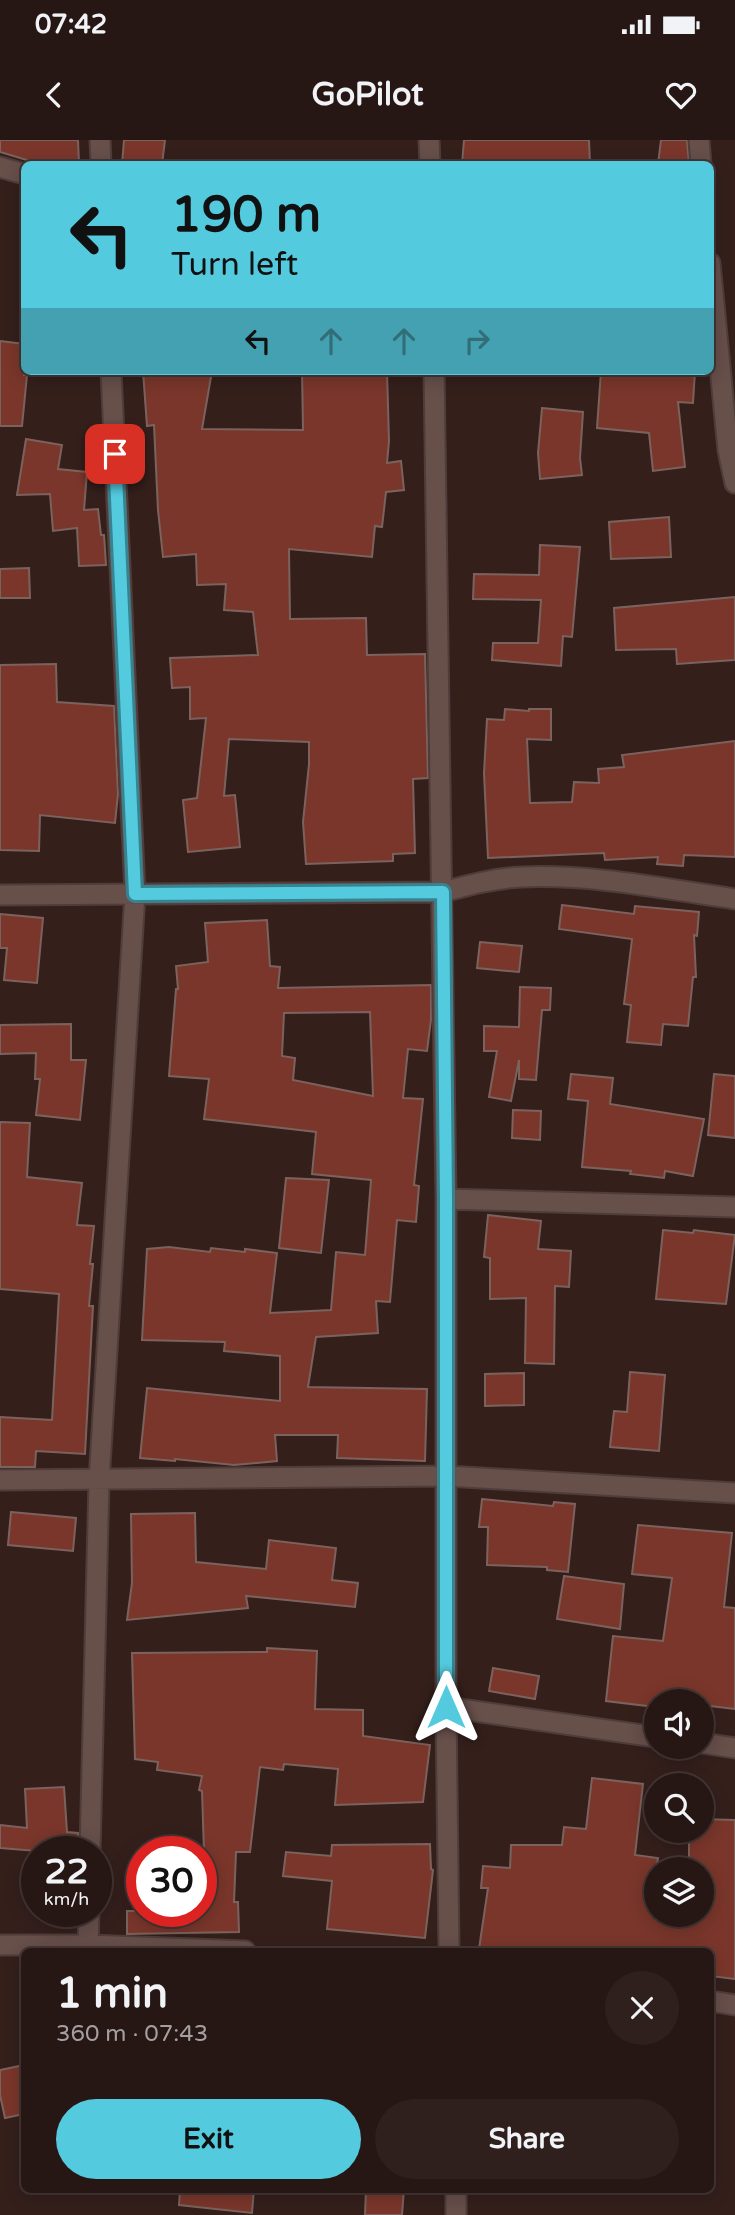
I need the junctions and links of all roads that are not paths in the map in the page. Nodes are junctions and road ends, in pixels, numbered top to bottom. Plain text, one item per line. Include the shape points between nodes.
1 (100, 140) edge
2 (429, 140) edge
3 (699, 140) edge
4 (101, 161) edge
5 (430, 161) edge
6 (701, 161) edge
7 (0, 167) edge
8 (21, 173) edge
9 (714, 305) edge
10 (111, 375) edge
11 (433, 375) edge
12 (735, 483) edge
13 (443, 892) junction
14 (135, 894) junction
15 (0, 895) edge
16 (735, 899) edge
17 (446, 1199) junction
18 (735, 1207) edge
19 (447, 1476) junction
20 (0, 1480) edge
21 (99, 1481) junction
22 (735, 1493) edge
23 (446, 1707) junction
24 (644, 1735) edge
25 (714, 1745) edge
26 (735, 1748) edge
27 (90, 1836) edge
28 (89, 1927) edge
29 (0, 1945) edge
30 (88, 1945) junction
31 (166, 1948) edge
32 (449, 1948) edge
33 (714, 2002) edge
34 (735, 2005) edge
35 (456, 2193) edge
36 (456, 2215) edge

1 - 4 street
2 - 5 street
3 - 6 street
7 - 8 street
9 - 12 street
10 - 14 street
11 - 13 street
13 - 14 street
13 - 16 street via 521,877 592,878
13 - 17 street
14 - 15 street
14 - 21 street
17 - 18 street
17 - 19 street
19 - 21 street
19 - 22 street
19 - 23 street
20 - 21 street
21 - 27 street
23 - 24 street
23 - 32 street
25 - 26 street
28 - 30 street
29 - 30 street
30 - 31 street
33 - 34 street
35 - 36 street

